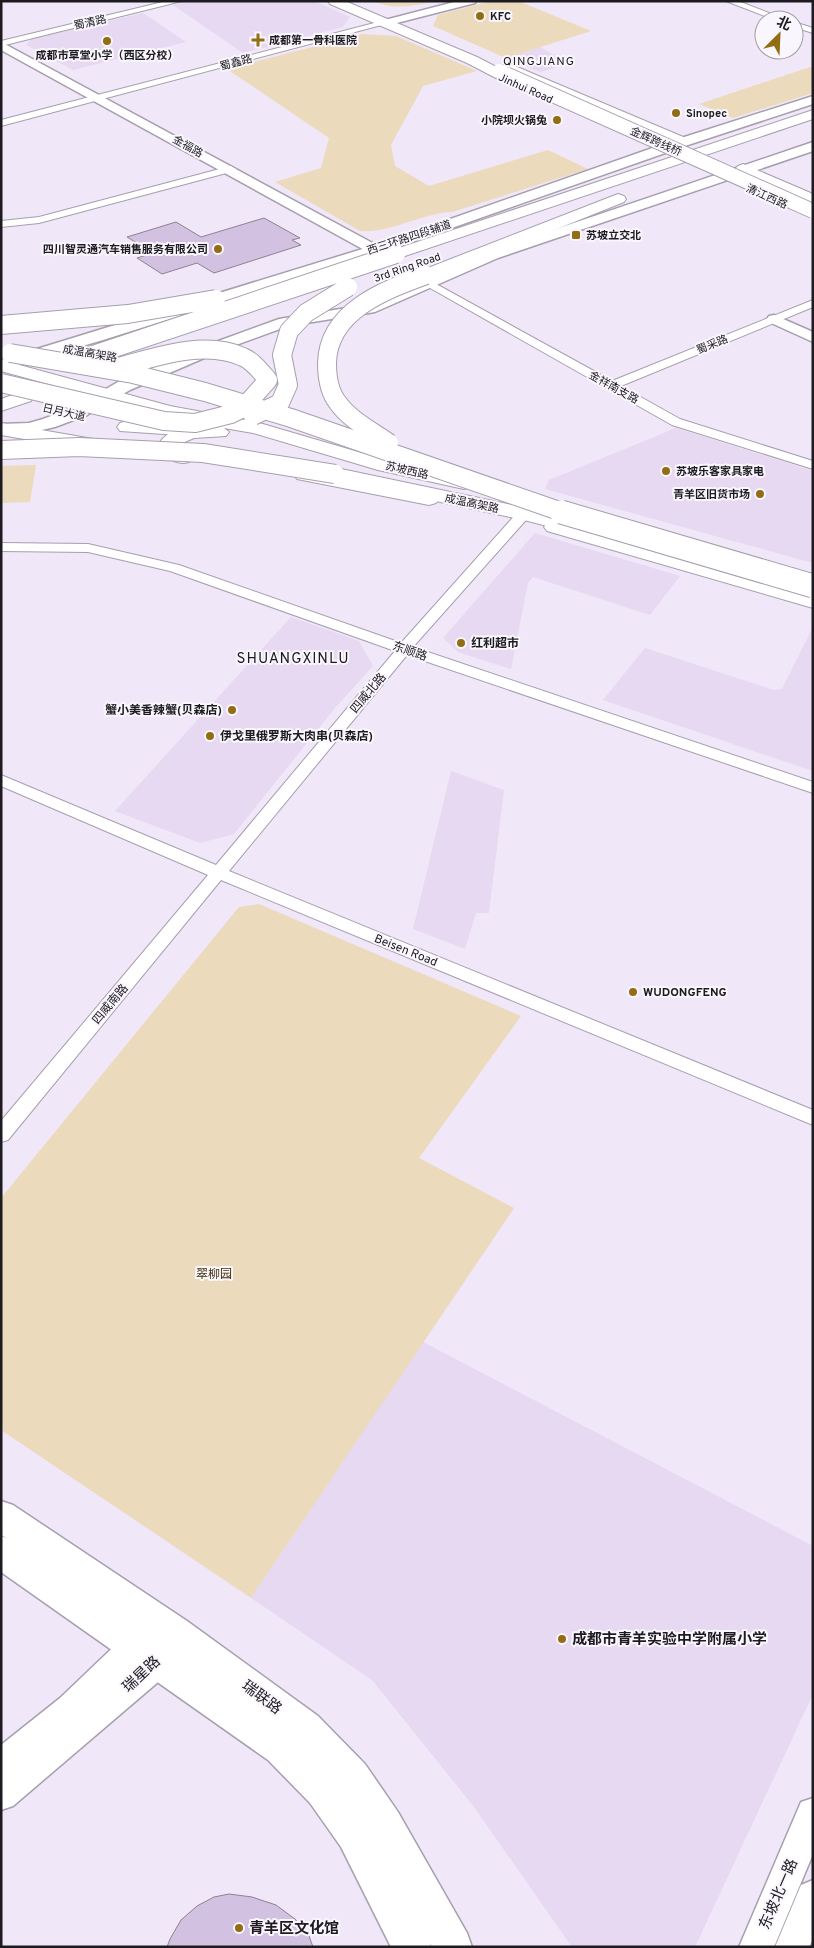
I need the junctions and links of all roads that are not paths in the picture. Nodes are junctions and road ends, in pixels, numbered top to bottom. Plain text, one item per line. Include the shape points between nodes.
1 (178, 1) edge
2 (334, 1) edge
3 (357, 1) edge
4 (471, 1) edge
5 (730, 1) edge
6 (755, 10) edge
7 (400, 20) junction
8 (385, 23) junction
9 (1, 44) edge
10 (486, 58) junction
11 (472, 60) junction
12 (504, 71) junction
13 (100, 97) junction
14 (813, 100) edge
15 (813, 114) edge
16 (1, 123) edge
17 (813, 131) edge
18 (683, 142) junction
19 (813, 146) edge
20 (663, 149) junction
21 (231, 169) junction
22 (743, 169) junction
23 (722, 176) junction
24 (813, 200) edge
25 (813, 205) edge
26 (813, 211) edge
27 (813, 216) edge
28 (1, 224) edge
29 (373, 249) junction
30 (422, 274) junction
31 (344, 280) junction
32 (813, 303) edge
33 (774, 319) junction
34 (1, 325) edge
35 (1, 338) edge
36 (813, 338) edge
37 (1, 352) edge
38 (1, 365) edge
39 (87, 382) junction
40 (1, 385) edge
41 (611, 386) junction
42 (110, 396) junction
43 (1, 397) edge
44 (1, 405) edge
45 (127, 427) junction
46 (1, 429) edge
47 (397, 448) junction
48 (1, 450) edge
49 (182, 458) junction
50 (813, 465) edge
51 (385, 466) junction
52 (336, 474) junction
53 (459, 476) junction
54 (521, 517) junction
55 (1, 547) edge
56 (813, 580) edge
57 (813, 586) edge
58 (813, 596) edge
59 (813, 602) edge
60 (404, 649) junction
61 (1, 780) edge
62 (813, 788) edge
63 (219, 873) junction
64 (813, 1118) edge
65 (1, 1135) edge
66 (1, 1516) edge
67 (1, 1552) edge
68 (157, 1646) junction
69 (1, 1766) edge
70 (1, 1794) edge
71 (813, 1814) edge
72 (813, 1897) edge
73 (412, 1947) edge
74 (453, 1947) edge
75 (756, 1947) edge
76 (792, 1947) edge

1 - 9 street, 蜀清路
2 - 8 main road, Jinhui Road
3 - 7 main road, Jinhui Road
4 - 7 street, 蜀鑫路
5 - 6 street
7 - 8 street, 蜀鑫路
7 - 10 main road, Jinhui Road
8 - 11 main road, Jinhui Road
8 - 13 street, 蜀鑫路
9 - 13 street, 金福路
10 - 12 main road
10 - 18 main road, Jinhui Road
11 - 12 main road
11 - 20 main road, Jinhui Road
12 - 25 main road, 金辉跨线桥, bridge
12 - 26 main road, 金辉跨线桥, bridge
13 - 16 street, 蜀鑫路
13 - 21 street, 金福路
14 - 18 main road, 西三环路四段辅道
15 - 31 main road, 3rd Ring Road, bridge via 396,254
17 - 30 main road via 618,198
18 - 20 main road, 西三环路四段辅道
19 - 22 main road
20 - 29 main road, 西三环路四段辅道
21 - 28 street via 39,220
21 - 29 street, 金福路
22 - 23 main road
22 - 24 main road, 清江西路
23 - 27 main road, 清江西路
23 - 30 main road via 493,255
29 - 38 main road, 西三环路四段辅道
30 - 31 main road, 3rd Ring Road
30 - 41 street, 金祥南支路
30 - 42 main road via 369,309 316,322 136,391
30 - 47 main road, bridge via 384,290 352,311 329,343 326,363 330,390 340,406
31 - 34 main road, bridge via 128,314
31 - 39 main road, 3rd Ring Road, bridge
31 - 40 main road, 3rd Ring Road, bridge
31 - 45 main road, bridge via 289,331 282,355 288,385 280,403 246,420 211,427 190,430
32 - 33 street, 蜀采路
33 - 36 street
33 - 41 street, 蜀采路
35 - 47 main road, 成温高架路, bridge via 116,357 196,377 263,398
37 - 53 main road, bridge via 133,374 205,392 292,418
38 - 39 main road, 苏坡西路
39 - 40 main road, bridge via 171,353 219,351 252,362 268,380 243,408 195,423 164,421
39 - 42 main road, 苏坡西路
39 - 44 main road, 3rd Ring Road, bridge
39 - 46 main road via 81,394
41 - 50 street, 金祥南支路 via 689,428
42 - 46 main road via 49,423
42 - 51 main road, 苏坡西路 via 256,428
43 - 45 main road, 日月大道
45 - 52 main road, 成温高架路, bridge
46 - 49 main road, 苏坡西路
47 - 53 main road, 成温高架路, bridge
48 - 52 main road, bridge via 79,447 203,453
49 - 51 main road via 171,449 170,442 176,437 210,431
49 - 54 main road, 苏坡西路 via 316,476
51 - 56 main road, 苏坡西路 via 601,517
52 - 58 main road, 成温高架路 via 527,514
53 - 57 main road, bridge via 547,508
54 - 59 main road, 苏坡西路
54 - 60 street, 四威北路
55 - 60 street, 东顺路 via 88,548 174,568
60 - 62 street, 东顺路
60 - 63 street, 四威北路
61 - 63 street, Beisen Road
63 - 64 street, Beisen Road
63 - 65 street, 四威南路
66 - 68 main road, 瑞联路
67 - 68 main road, 瑞联路
68 - 69 street, 瑞星路 via 71,1708
68 - 70 street, 瑞星路
68 - 73 main road, 瑞联路 via 281,1746 323,1790 354,1834
68 - 74 main road, 瑞联路 via 305,1729 352,1777 385,1825
71 - 75 street, 东坡北一路
72 - 76 street

